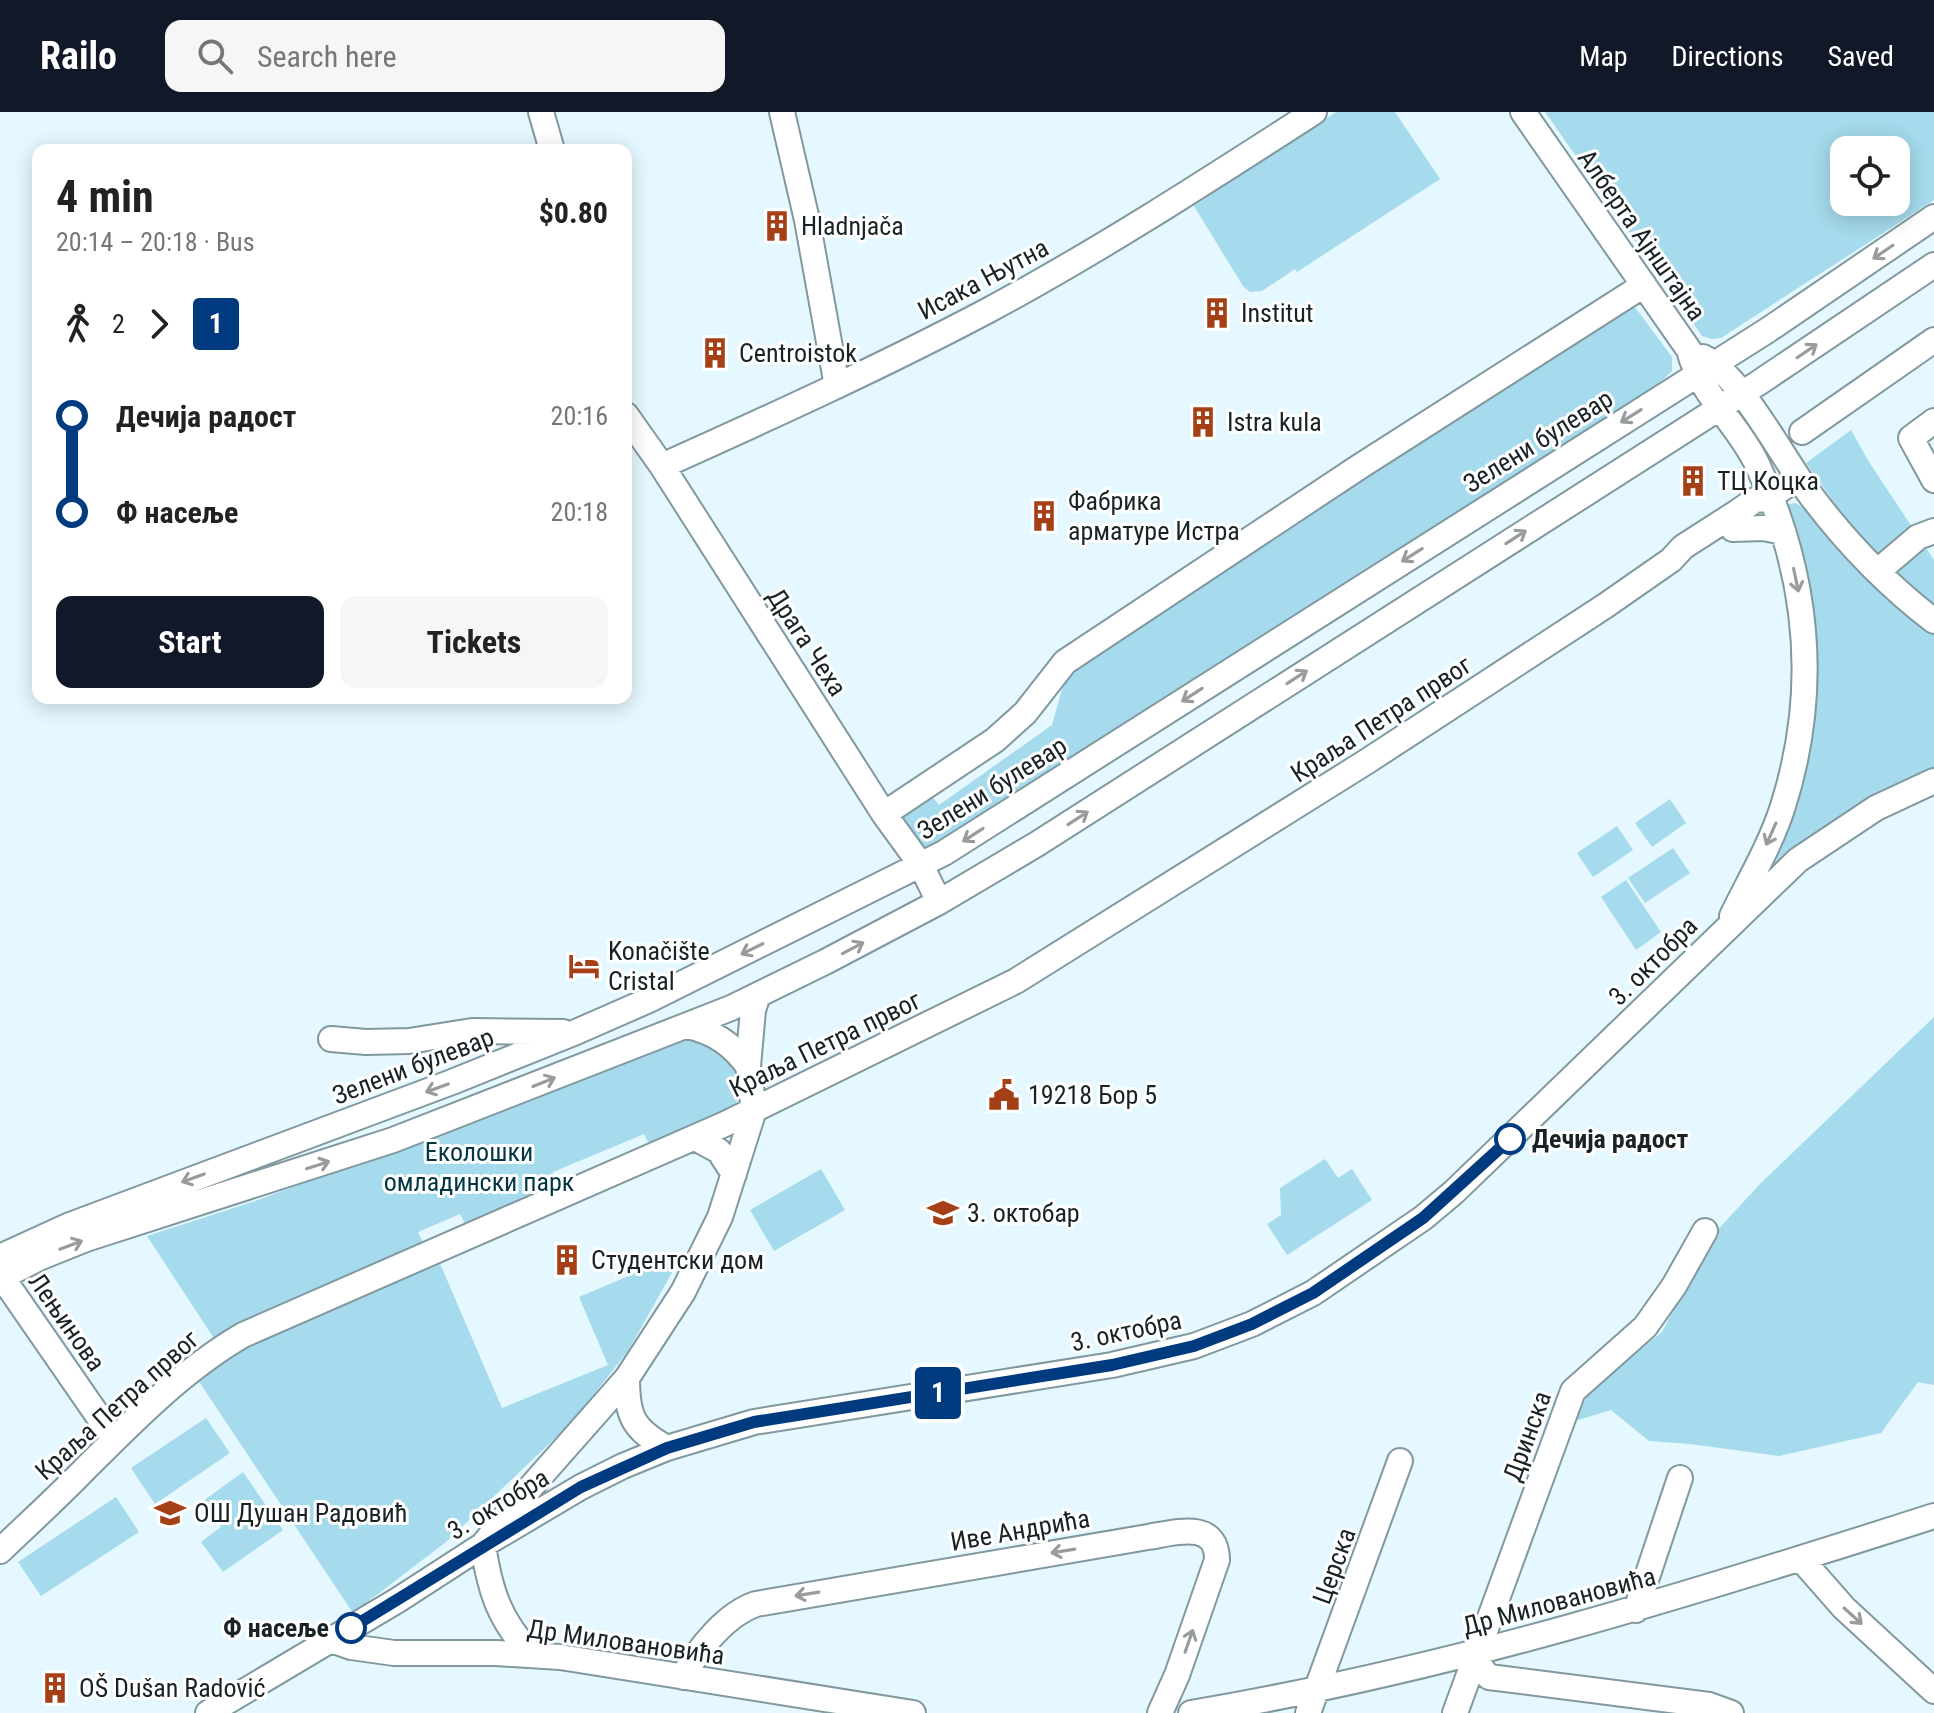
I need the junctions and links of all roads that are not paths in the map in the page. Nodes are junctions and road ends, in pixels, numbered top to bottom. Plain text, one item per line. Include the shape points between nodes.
1 (541, 112) edge
2 (782, 112) edge
3 (1314, 112) edge
4 (1523, 112) edge
5 (550, 144) edge
6 (1934, 217) edge
7 (1934, 265) edge
8 (1644, 285) junction
9 (1934, 340) edge
10 (1706, 368) junction
11 (1772, 374) junction
12 (837, 386) junction
13 (1742, 394) junction
14 (1720, 408) junction
15 (1934, 421) edge
16 (632, 424) edge
17 (1802, 432) dead end
18 (1756, 435) junction
19 (1674, 436) junction
20 (662, 466) junction
21 (1798, 478) junction
22 (1934, 480) edge
23 (1768, 498) junction
24 (1733, 529) junction
25 (1934, 531) edge
26 (1783, 532) junction
27 (1671, 560) junction
28 (1878, 571) junction
29 (1934, 621) edge
30 (1934, 781) edge
31 (884, 814) junction
32 (921, 865) junction
33 (939, 902) junction
34 (1725, 929) junction
35 (758, 995) junction
36 (688, 1026) junction
37 (472, 1031) junction
38 (576, 1032) junction
39 (331, 1039) dead end
40 (748, 1066) junction
41 (484, 1069) junction
42 (754, 1110) junction
43 (695, 1138) junction
44 (734, 1174) junction
45 (1705, 1231) dead end
46 (1, 1271) edge
47 (627, 1378) junction
48 (114, 1439) junction
49 (667, 1448) junction
50 (1400, 1461) dead end
51 (1680, 1478) dead end
52 (1934, 1516) edge
53 (483, 1545) junction
54 (0, 1551) edge
55 (1801, 1559) junction
56 (1636, 1610) junction
57 (331, 1640) junction
58 (1478, 1653) junction
59 (532, 1655) junction
60 (683, 1677) junction
61 (1317, 1690) junction
62 (1934, 1691) edge
63 (855, 1708) edge
64 (208, 1713) edge
65 (913, 1713) edge
66 (1160, 1713) edge
67 (1191, 1713) edge
68 (1308, 1713) edge
69 (1455, 1713) edge
70 (1731, 1713) edge

1 - 5 street
2 - 12 street
3 - 12 street, Исака Њутна via 1179,199 987,311
4 - 8 street, Алберта Ајнштајна
6 -> 10 street, Зелени булевар
11 -> 7 street
8 - 10 street, Алберта Ајнштајна
8 - 31 street via 1065,662 1025,713 995,740
9 - 17 street
10 - 13 street
10 - 14 street
10 -> 32 street, Зелени булевар
11 - 13 street
11 - 18 street
12 - 20 street, Исака Њутна
13 - 14 street
13 - 18 street
14 - 18 street
14 - 19 street
15 - 22 street via 1911,438
16 - 20 street, Драга Чеха
18 - 19 street
18 - 21 street
18 - 23 street
33 -> 19 street
20 - 31 street, Драга Чеха
21 - 23 street, Краља Петра првог
21 - 28 street
23 - 24 street, Краља Петра првог via 1761,511
23 - 26 street
23 - 27 street, Краља Петра првог via 1755,500
24 - 26 street
24 - 27 street, Краља Петра првог via 1687,558
25 - 28 street via 1918,537
26 -> 34 street via 1806,649 1797,749 1783,808
27 - 42 street, Краља Петра првог via 1415,731 1034,970
28 - 29 street
30 - 34 street, 3. октобра via 1830,837
31 - 32 street, Драга Чеха
32 - 33 street, Драга Чеха
32 -> 38 street, Зелени булевар
35 -> 33 street
34 - 49 street, 3. октобра via 1454,1192 1353,1267 1282,1310 1194,1346 1125,1362 754,1422
35 - 36 street
35 - 40 street
36 - 40 street via 718,1036
46 -> 36 street via 393,1140
37 - 38 street
37 - 39 street via 409,1041
37 - 41 street via 486,1037 489,1046
38 - 41 street, Зелени булевар
40 - 42 street
41 -> 46 street, Зелени булевар via 70,1225
42 - 43 street, Краља Петра првог
42 - 44 street
43 - 44 street via 719,1151
43 - 48 street, Краља Петра првог via 243,1335 202,1361
44 - 47 street via 720,1217 683,1292
45 - 58 street, Дринска via 1645,1327 1573,1391
46 - 48 street, Лењинова
47 - 49 street via 630,1413 639,1430
47 - 53 street
48 - 54 street, Краља Петра првог
49 - 53 street, 3. октобра via 581,1487
50 - 61 street, Церска
51 - 56 street
52 - 55 street, Др Миловановића
53 - 57 street, 3. октобра
53 - 59 street via 493,1599
55 - 56 street, Др Миловановића
55 -> 62 street via 1844,1608
56 - 58 street, Др Миловановића
57 - 59 street, Др Миловановића via 394,1653
57 - 64 street, 3. октобра
58 - 61 street, Др Миловановића
58 - 69 street, Дринска
58 - 70 street via 1489,1677 1709,1705
59 - 60 street, Др Миловановића
60 - 63 street, Др Миловановића
66 -> 60 street, Иве Андрића via 1217,1560 1213,1540 1191,1530 756,1604 738,1611
61 - 67 street, Др Миловановића
61 - 68 street, Церска
63 - 65 street, Др Миловановића

